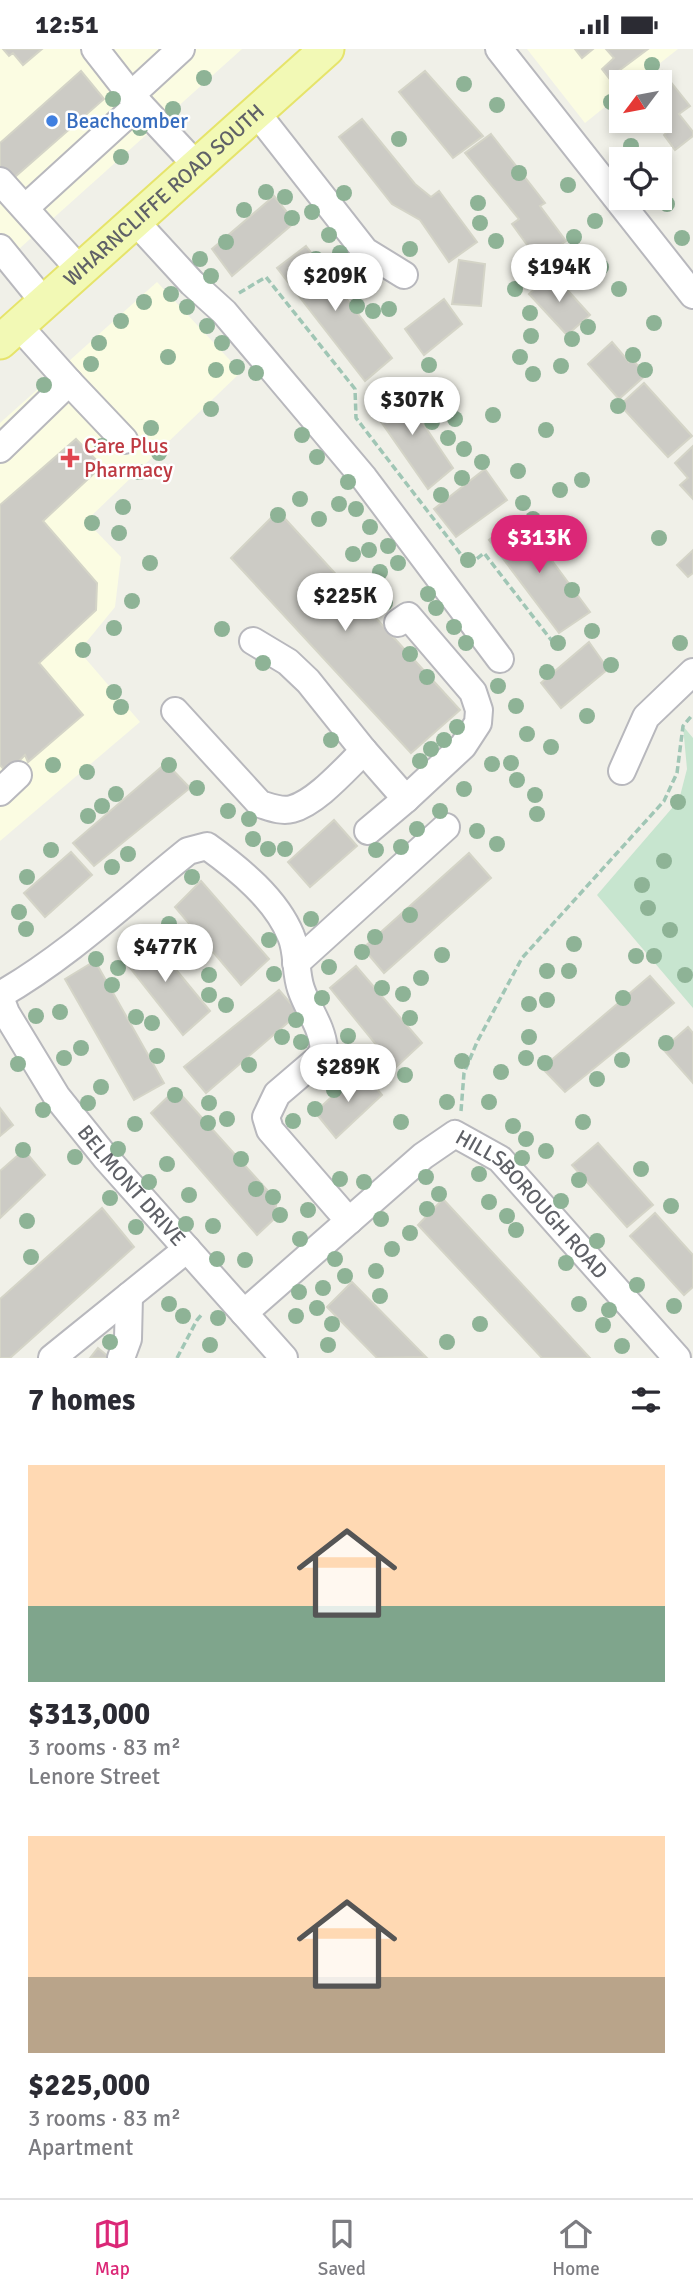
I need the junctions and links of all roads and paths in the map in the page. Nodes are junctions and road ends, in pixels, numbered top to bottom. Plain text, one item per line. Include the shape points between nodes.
1 (95, 49) edge
2 (181, 49) edge
3 (327, 49) edge
4 (499, 49) edge
5 (135, 99) junction
6 (256, 113) junction
7 (197, 166) junction
8 (0, 181) edge
9 (25, 208) junction
10 (135, 221) junction
11 (0, 249) edge
12 (80, 270) junction
13 (404, 275) dead end
14 (693, 295) edge
15 (232, 296) dead end
16 (44, 302) junction
17 (5, 335) edge
18 (69, 382) junction
19 (124, 440) dead end
20 (0, 449) edge
21 (398, 623) dead end
22 (253, 641) dead end
23 (555, 645) dead end
24 (500, 659) dead end
25 (693, 672) edge
26 (175, 711) dead end
27 (693, 714) edge
28 (364, 751) junction
29 (622, 771) dead end
30 (406, 799) junction
31 (446, 827) dead end
32 (368, 831) dead end
33 (296, 963) junction
34 (0, 996) edge
35 (461, 1117) dead end
36 (349, 1221) junction
37 (187, 1249) junction
38 (129, 1296) junction
39 (203, 1313) dead end
40 (244, 1313) junction
41 (52, 1358) edge
42 (121, 1358) edge
43 (177, 1358) edge
44 (284, 1358) edge
45 (677, 1358) edge

1 - 5 street
2 - 5 street
3 - 6 main road, WHARNCLIFFE ROAD SOUTH
4 - 14 street
5 - 7 street
5 - 9 street
6 - 7 main road, WHARNCLIFFE ROAD SOUTH
6 - 13 street via 365,251
7 - 10 main road, WHARNCLIFFE ROAD SOUTH
8 - 9 street
9 - 12 street
10 - 12 main road, WHARNCLIFFE ROAD SOUTH
10 - 24 street via 224,312 364,478
11 - 16 street
12 - 16 main road, WHARNCLIFFE ROAD SOUTH
15 - 23 path via 266,277 355,389 356,418 469,565 484,553
16 - 17 main road, WHARNCLIFFE ROAD SOUTH
17 - 18 street
18 - 19 street
18 - 20 street
21 - 30 street via 408,616 473,692 479,710 478,723 463,746
22 - 28 street via 288,662 308,681
25 - 29 street via 646,717
26 - 28 street via 260,804 276,810 291,810 310,800
27 - 35 path via 683,726 677,773 664,801 522,958 464,1073
28 - 30 street
30 - 32 street
31 - 33 street
33 - 34 street via 292,937 275,908 236,867 207,846 188,851 59,955
33 - 36 street via 324,1049 278,1094 266,1117 270,1130
34 - 37 street, BELMONT DRIVE via 57,1097
36 - 40 street, HILLSBOROUGH ROAD
36 - 45 street, HILLSBOROUGH ROAD via 455,1134 500,1159
37 - 38 street
37 - 40 street, BELMONT DRIVE
38 - 41 street
38 - 42 street via 128,1339
39 - 43 path
40 - 44 street, BELMONT DRIVE

